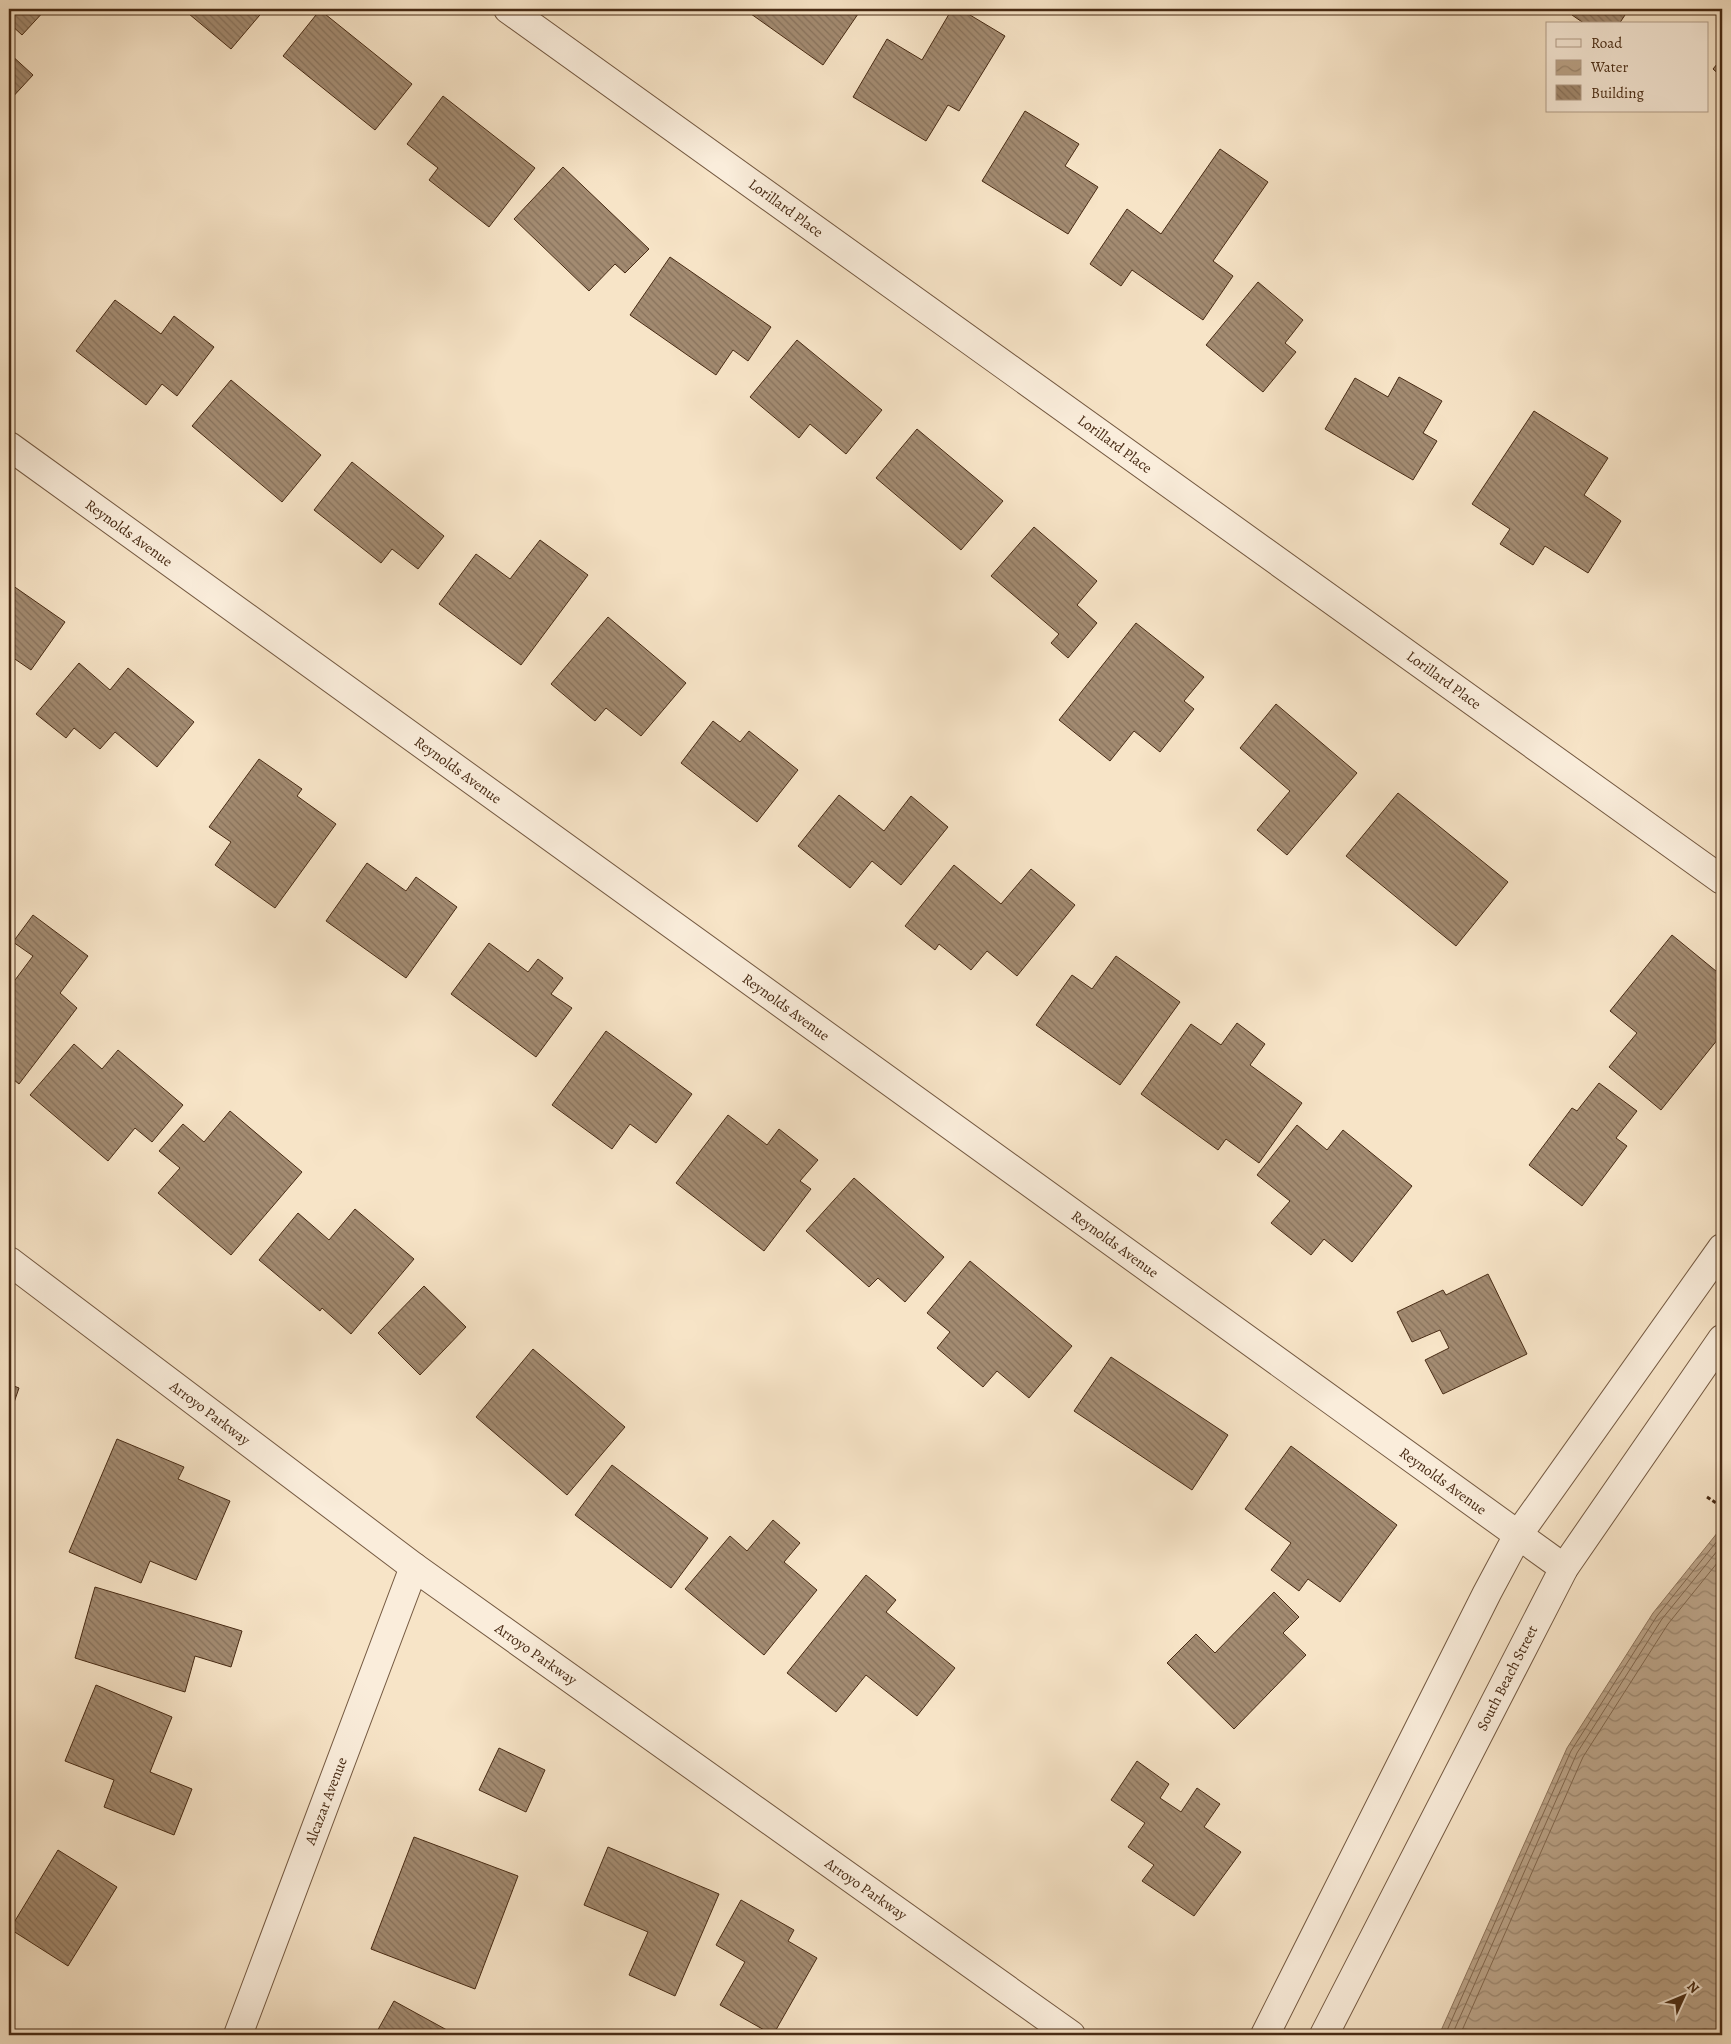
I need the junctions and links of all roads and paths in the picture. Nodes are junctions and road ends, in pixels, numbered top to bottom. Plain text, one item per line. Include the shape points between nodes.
1 (508, 9) edge
2 (9, 446) edge
3 (1722, 880) edge
4 (1722, 1248) edge
5 (9, 1261) edge
6 (1722, 1340) edge
7 (1707, 1497) dead end
8 (1722, 1507) edge
9 (1518, 1535) junction
10 (414, 1567) junction
11 (1564, 1568) junction
12 (238, 2035) edge
13 (1072, 2035) edge
14 (1265, 2035) edge
15 (1324, 2035) edge

1 - 3 street, Lorillard Place
2 - 9 street, Reynolds Avenue
4 - 9 street
5 - 10 street, Arroyo Parkway
6 - 11 street, South Beach Street
7 - 8 path
9 - 11 street, Reynolds Avenue
9 - 14 street
10 - 12 street, Alcazar Avenue
10 - 13 street, Arroyo Parkway
11 - 15 street, South Beach Street

